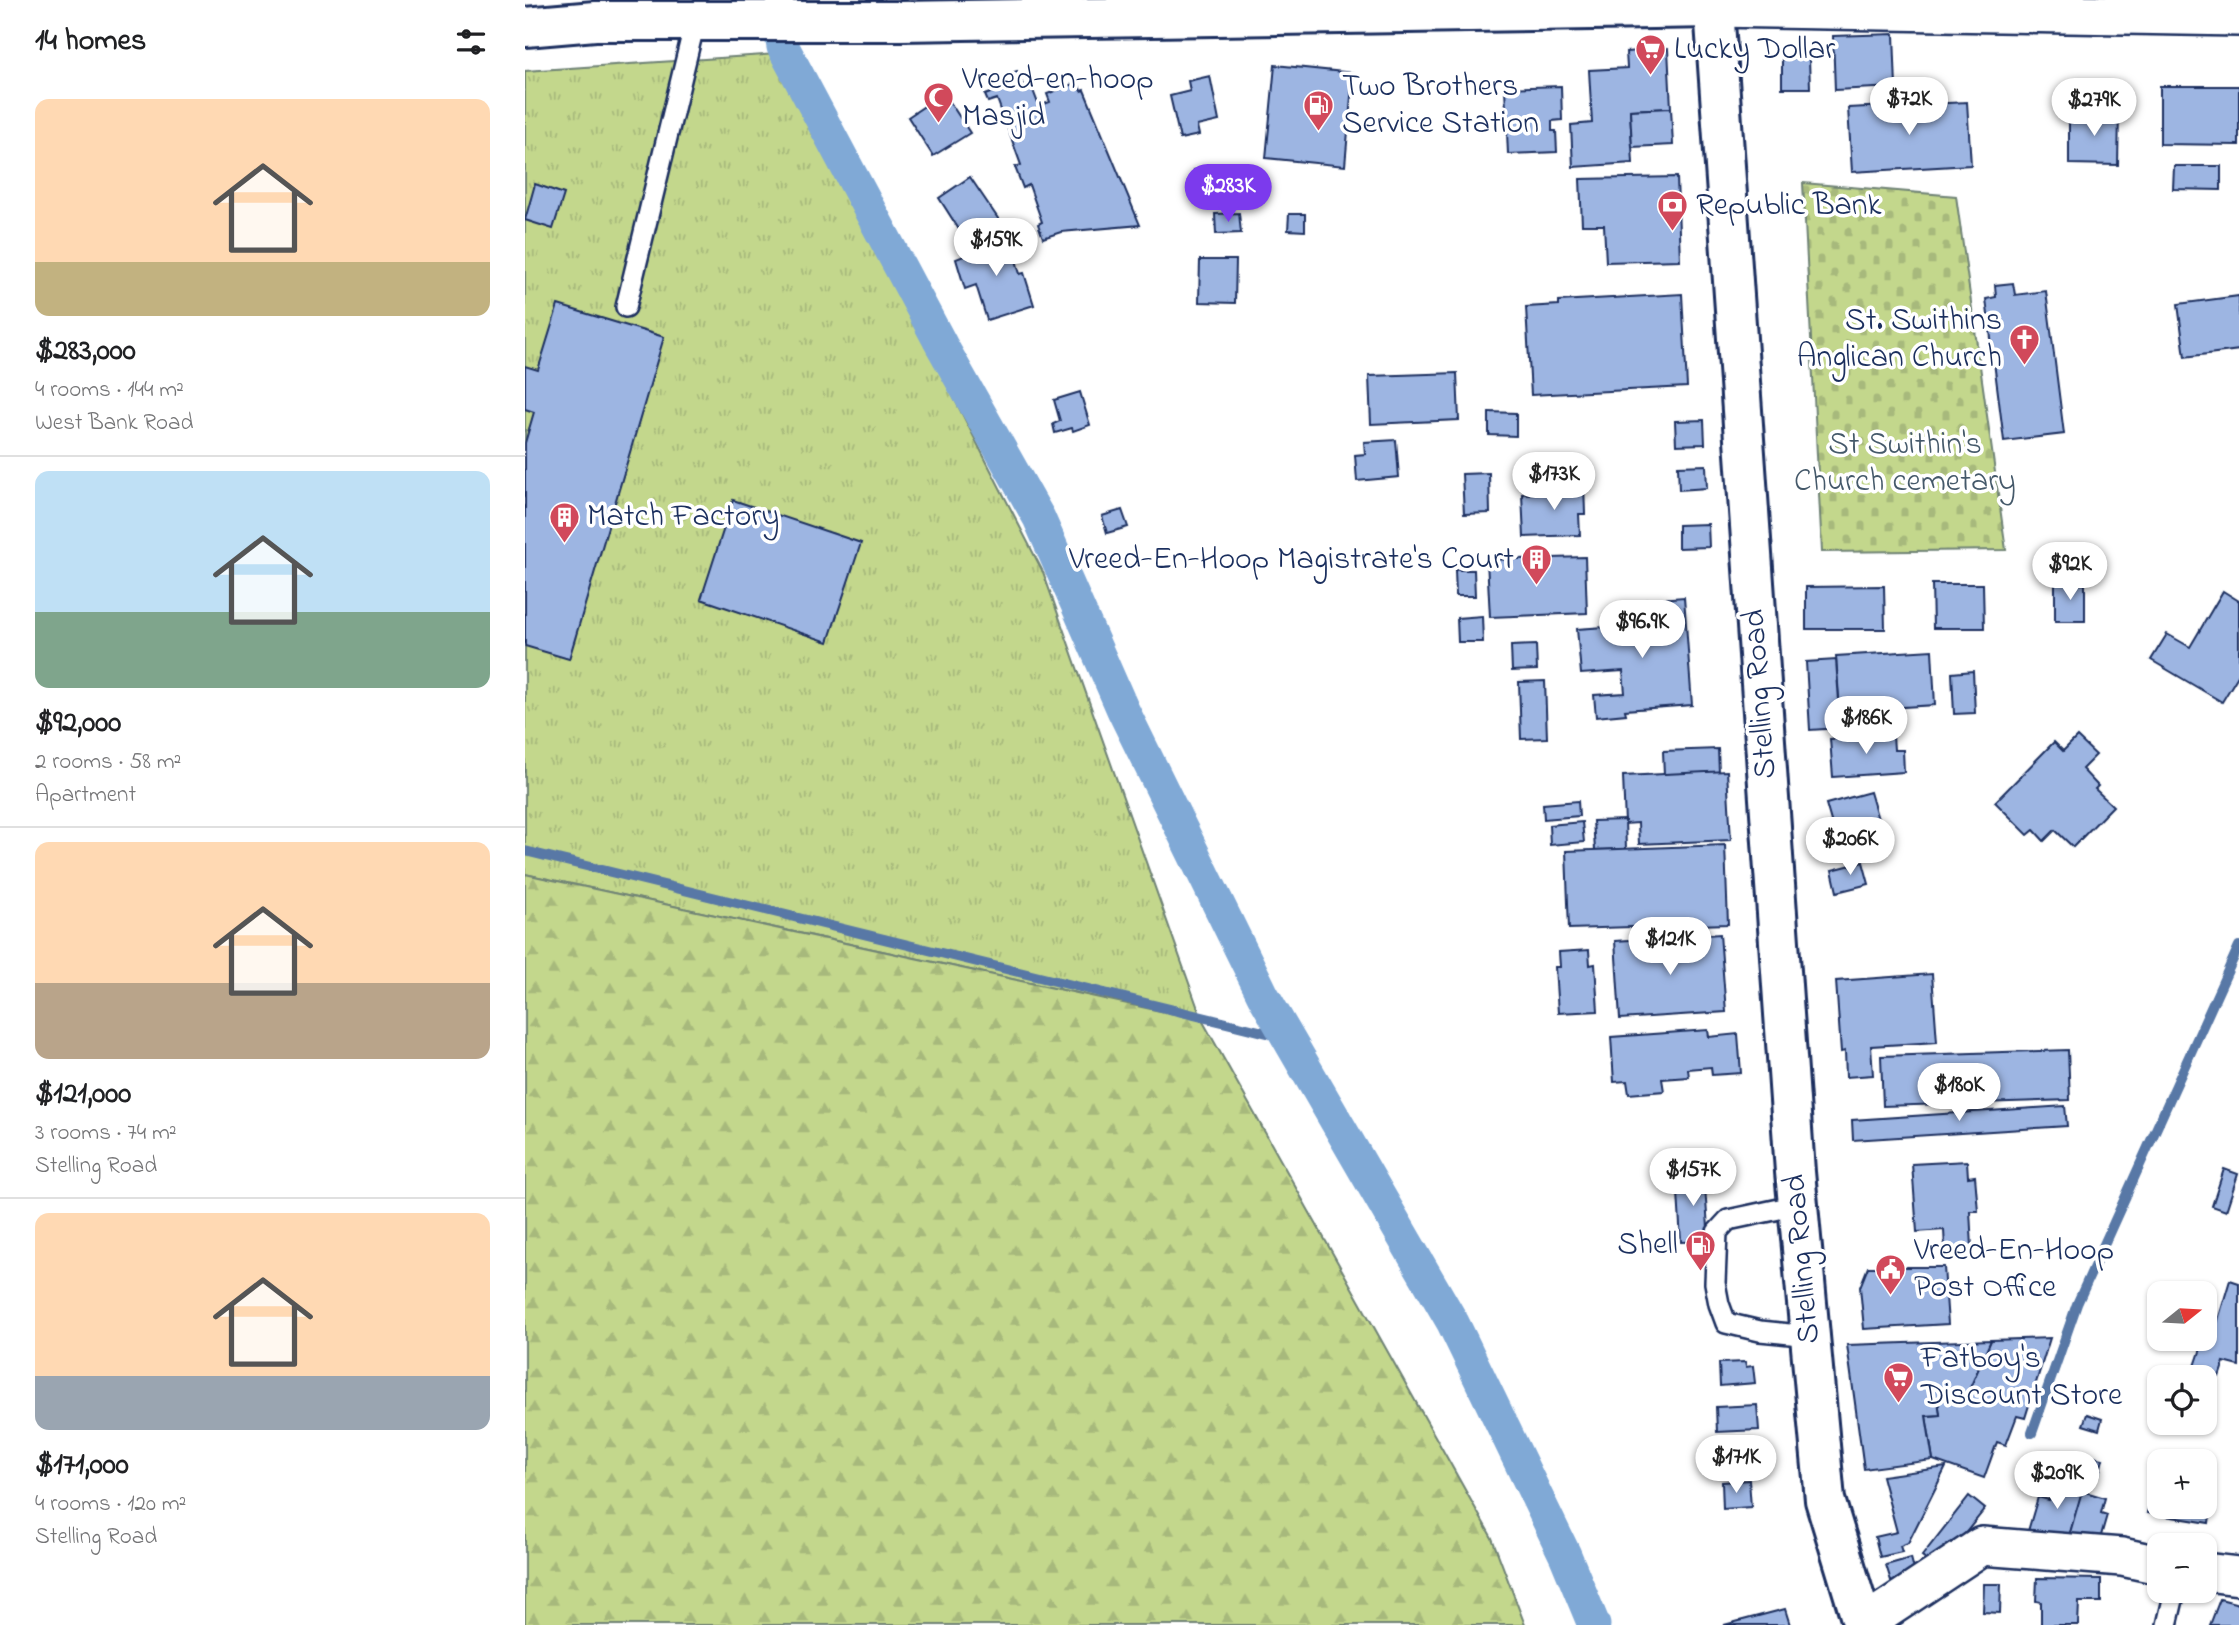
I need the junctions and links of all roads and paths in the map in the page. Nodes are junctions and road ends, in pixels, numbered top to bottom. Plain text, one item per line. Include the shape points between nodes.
1 (1714, 4) edge
2 (594, 10) edge
3 (901, 10) edge
4 (2239, 17) edge
5 (695, 22) junction
6 (525, 27) edge
7 (626, 307) dead end
8 (1798, 1205) junction
9 (1810, 1336) junction
10 (2147, 1562) edge
11 (2217, 1573) edge
12 (2239, 1576) edge
13 (2172, 1603) edge
14 (1863, 1625) edge
15 (2167, 1625) edge

1 - 3 street
1 - 4 street
1 - 8 street, Stelling Road
2 - 5 street
2 - 6 street
3 - 5 street via 838,20
5 - 7 lane
8 - 9 street, Stelling Road
8 - 9 lane via 1728,1220 1717,1232 1716,1283 1726,1323
9 - 14 street, Stelling Road via 1825,1500
10 - 14 street via 1982,1546
11 - 12 street
13 - 15 lane

